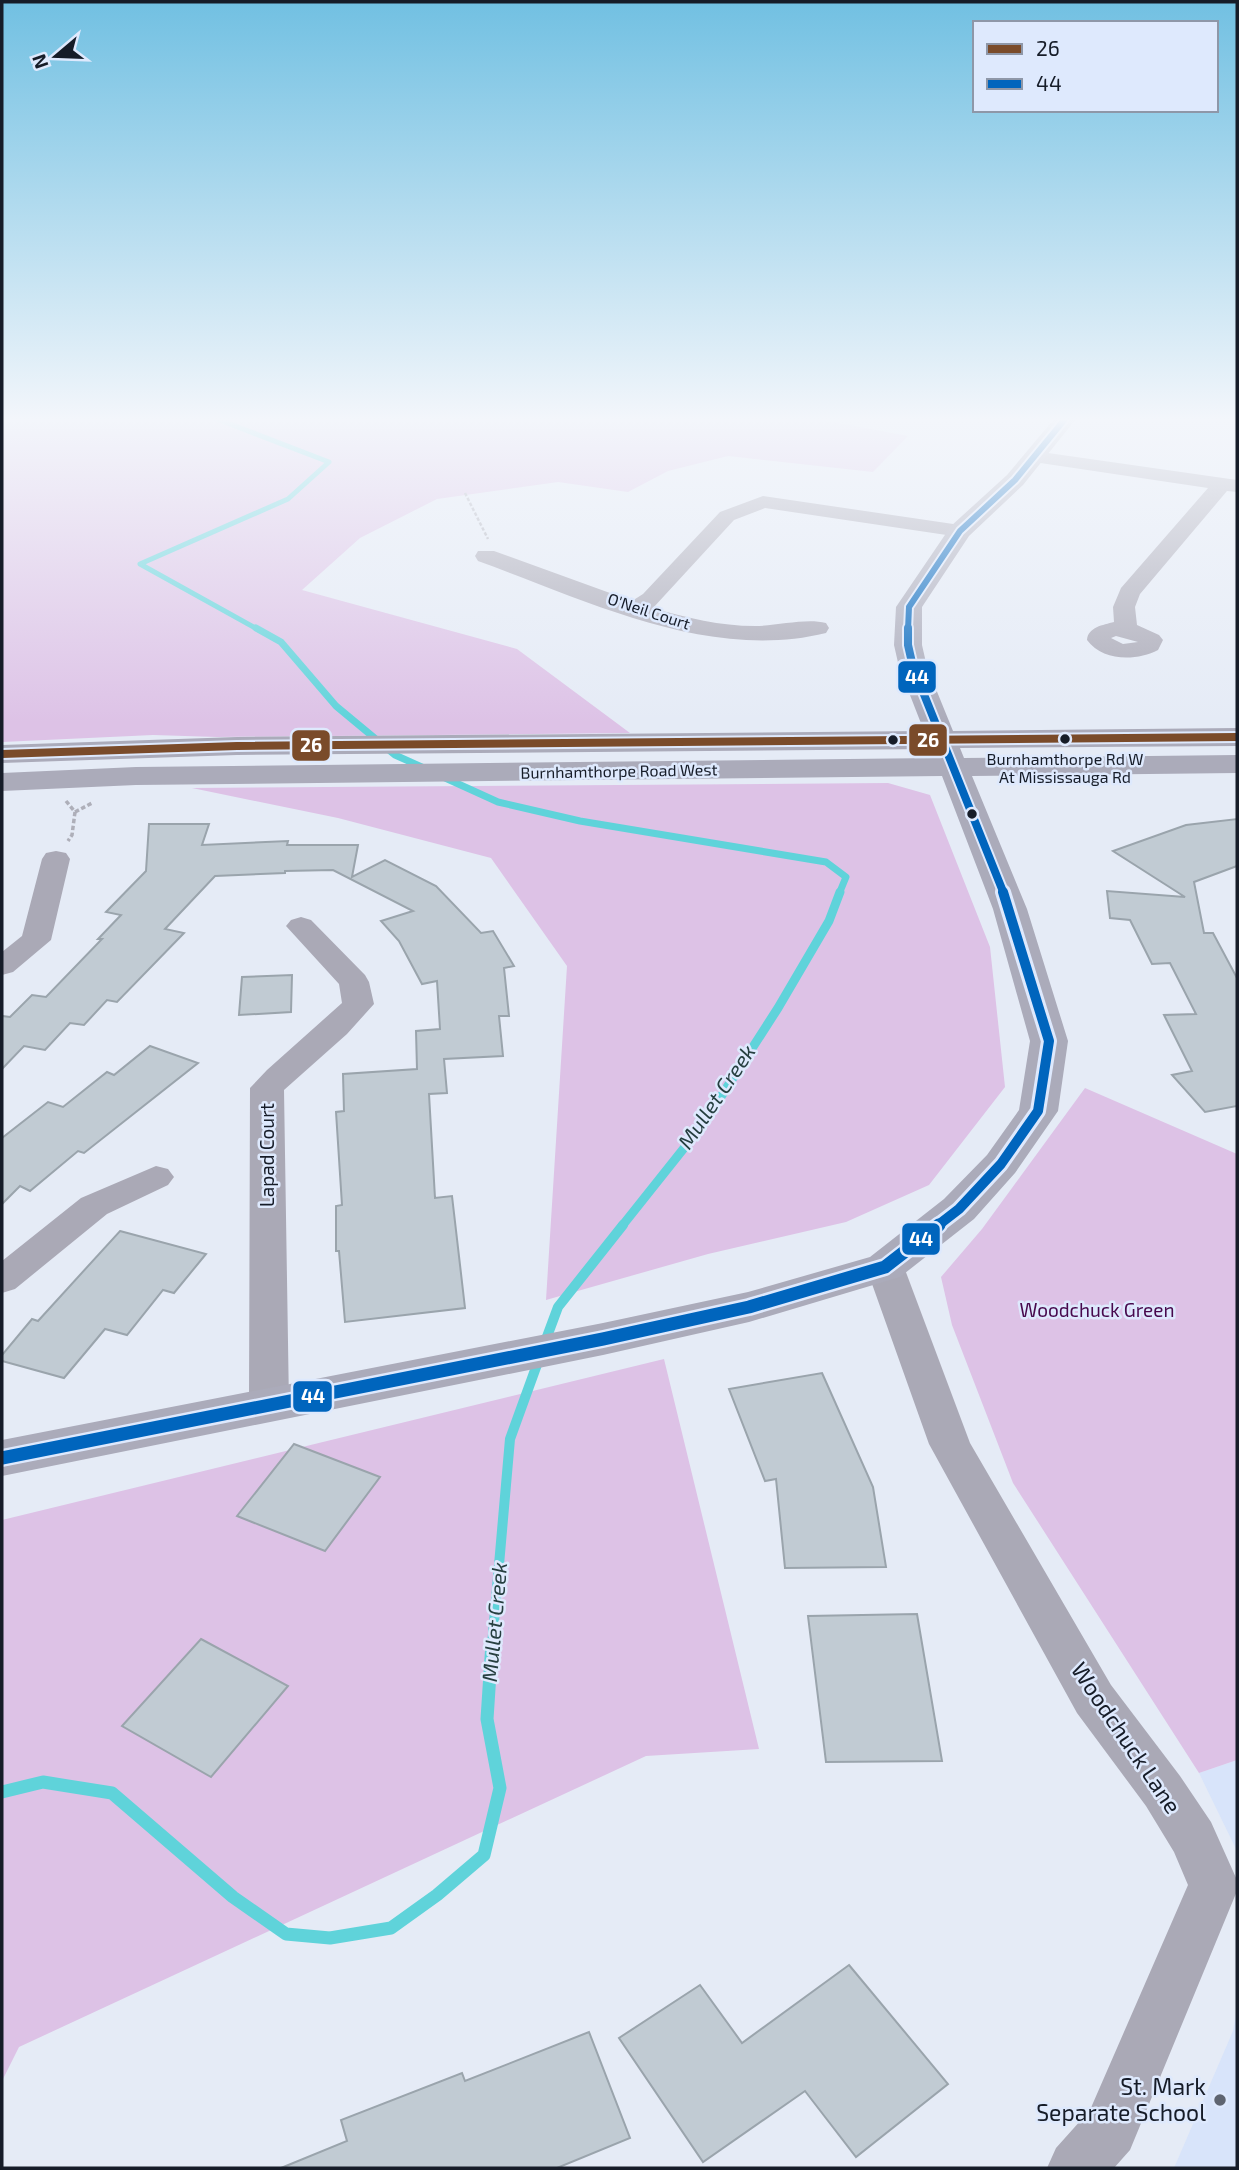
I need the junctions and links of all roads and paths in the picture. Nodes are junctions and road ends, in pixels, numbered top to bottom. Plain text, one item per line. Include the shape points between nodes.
1 (476, 520) edge
2 (723, 520) edge
3 (887, 520) edge
4 (972, 520) edge
5 (1197, 520) edge
6 (960, 531) junction
7 (487, 547) joint
8 (637, 608) junction
9 (818, 628) dead end
10 (1126, 630) dead end
11 (1237, 737) edge
12 (2, 754) edge
13 (948, 754) junction
14 (674, 756) junction
15 (1237, 764) edge
16 (2, 782) edge
17 (62, 797) dead end
18 (56, 859) joint
19 (300, 926) dead end
20 (2, 966) edge
21 (156, 1177) dead end
22 (885, 1267) junction
23 (2, 1280) edge
24 (269, 1405) junction
25 (2, 1458) edge
26 (1076, 2168) edge

1 - 7 path
2 - 8 street via 651,599
3 - 6 street
4 - 6 main road
5 - 10 street via 1129,593 1124,607
6 - 13 main road via 909,607 908,645 913,667
7 - 8 street, O'Neil Court
8 - 9 street, O'Neil Court via 691,626 730,631
11 - 13 main road, Burnhamthorpe Road West
12 - 14 main road, Burnhamthorpe Road West via 237,746
13 - 14 main road, Burnhamthorpe Road West
13 - 15 main road, Burnhamthorpe Road West
13 - 22 main road via 1010,909 1049,1041 1038,1111 1001,1164 959,1209
14 - 16 main road, Burnhamthorpe Road West
17 - 18 path via 75,812 72,835
18 - 20 street via 36,940
19 - 24 street, Lapad Court via 354,982 358,1004 338,1028 287,1066 267,1088
21 - 23 street via 94,1206
22 - 24 main road via 749,1307
22 - 26 street, Woodchuck Lane via 950,1444 1094,1699 1163,1791 1193,1838 1214,1885 1110,2130
24 - 25 main road

